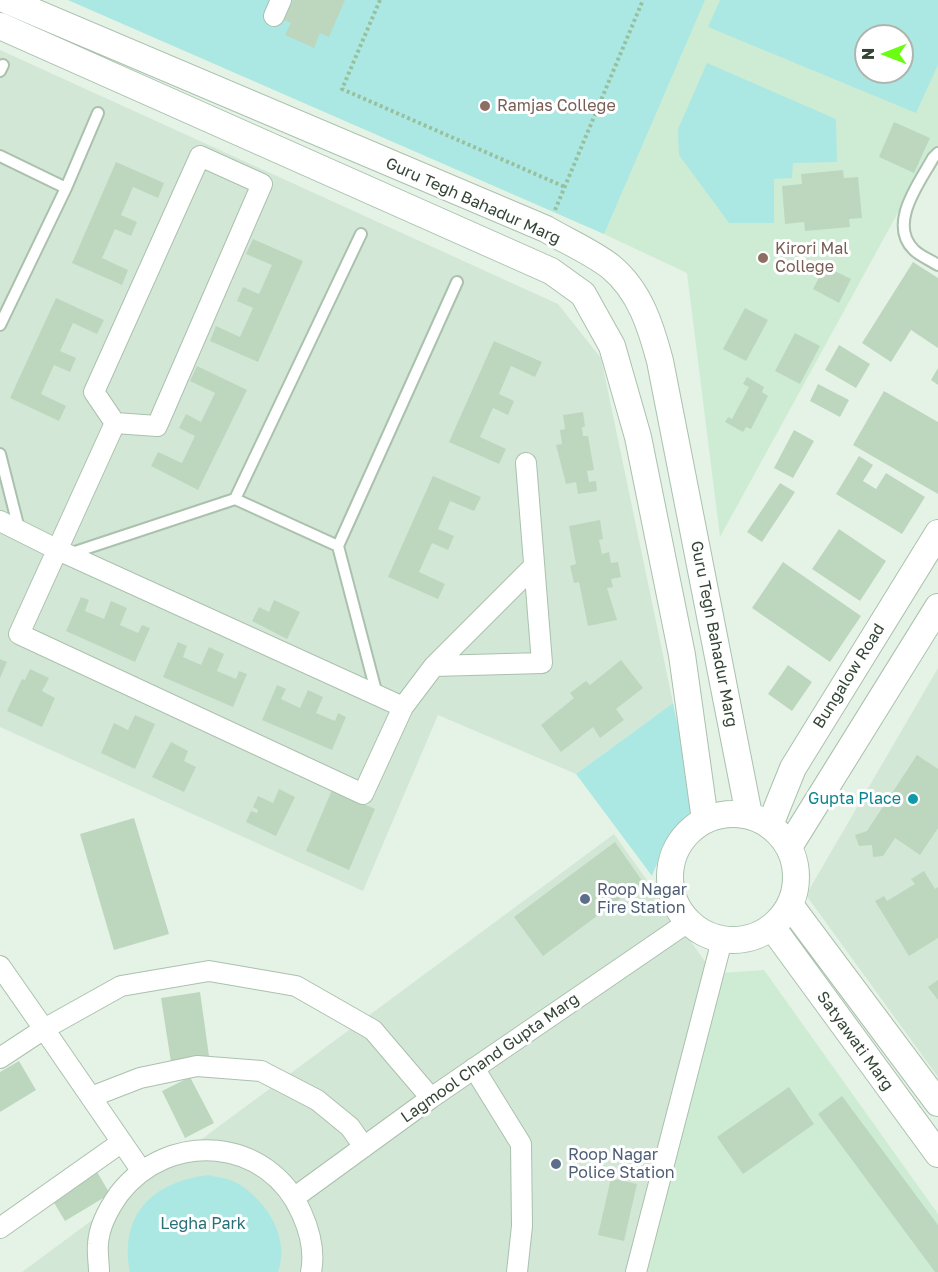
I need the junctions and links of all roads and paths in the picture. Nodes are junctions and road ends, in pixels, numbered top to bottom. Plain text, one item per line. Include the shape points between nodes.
1 (6, 0) edge
2 (380, 0) edge
3 (644, 0) edge
4 (0, 26) edge
5 (98, 113) dead end
6 (938, 153) edge
7 (0, 156) edge
8 (66, 188) junction
9 (361, 234) dead end
10 (938, 265) edge
11 (458, 282) dead end
12 (0, 325) edge
13 (115, 423) junction
14 (0, 454) edge
15 (526, 463) dead end
16 (235, 499) junction
17 (0, 521) edge
18 (19, 530) junction
19 (938, 533) edge
20 (338, 546) junction
21 (64, 552) junction
22 (534, 566) junction
23 (938, 607) edge
24 (10, 634) edge
25 (434, 666) junction
26 (377, 695) junction
27 (403, 707) junction
28 (705, 820) junction
29 (760, 820) junction
30 (789, 847) junction
31 (790, 905) junction
32 (688, 922) junction
33 (772, 927) junction
34 (722, 940) junction
35 (0, 966) edge
36 (44, 1029) junction
37 (0, 1058) edge
38 (474, 1068) junction
39 (91, 1097) junction
40 (431, 1098) junction
41 (938, 1103) edge
42 (122, 1142) junction
43 (364, 1147) junction
44 (938, 1154) edge
45 (141, 1170) junction
46 (295, 1197) junction
47 (0, 1228) edge
48 (99, 1272) edge
49 (311, 1272) edge
50 (517, 1272) edge
51 (636, 1272) edge

1 - 29 street, Guru Tegh Bahadur Marg via 546,229 610,267 630,288 648,318 660,361
2 - 3 path via 342,89 565,187
4 - 28 street, Guru Tegh Bahadur Marg via 551,271 584,294 612,346 638,437 682,655
5 - 8 lane
6 - 10 lane via 907,206 903,225 914,250
7 - 8 lane
8 - 12 lane
9 - 16 lane
11 - 20 lane
13 - 13 street via 94,392 200,156 262,184 157,426
13 - 21 street
14 - 18 lane
15 - 22 street
16 - 20 lane
16 - 21 lane
17 - 18 street
18 - 21 street
19 - 29 street, Bungalow Road
20 - 26 lane
21 - 24 street
21 - 26 street
22 - 25 street
22 - 25 street via 542,663
23 - 30 street
24 - 27 street via 363,794
25 - 27 street
26 - 27 street
28 - 29 street via 727,813
28 - 32 street via 689,831 670,866 673,896
29 - 30 street
30 - 31 street via 797,876
31 - 33 street
31 - 41 street, Satyawati Marg
32 - 34 street
32 - 38 street, Lagmool Chand Gupta Marg
33 - 34 street via 757,936
33 - 44 street, Satyawati Marg
34 - 51 street
35 - 36 street
36 - 37 street
36 - 39 street
36 - 40 street via 121,986 209,971 296,986 373,1030
38 - 40 street, Lagmool Chand Gupta Marg
38 - 50 street via 521,1144 522,1226
39 - 42 street
39 - 43 street via 140,1078 197,1066 261,1071 317,1100 350,1126
40 - 43 street, Lagmool Chand Gupta Marg
42 - 45 street
42 - 47 street
43 - 46 street, Lagmool Chand Gupta Marg
45 - 46 street via 167,1155 204,1149 232,1153 274,1174
45 - 48 street via 109,1207 98,1243
46 - 49 street via 310,1232

